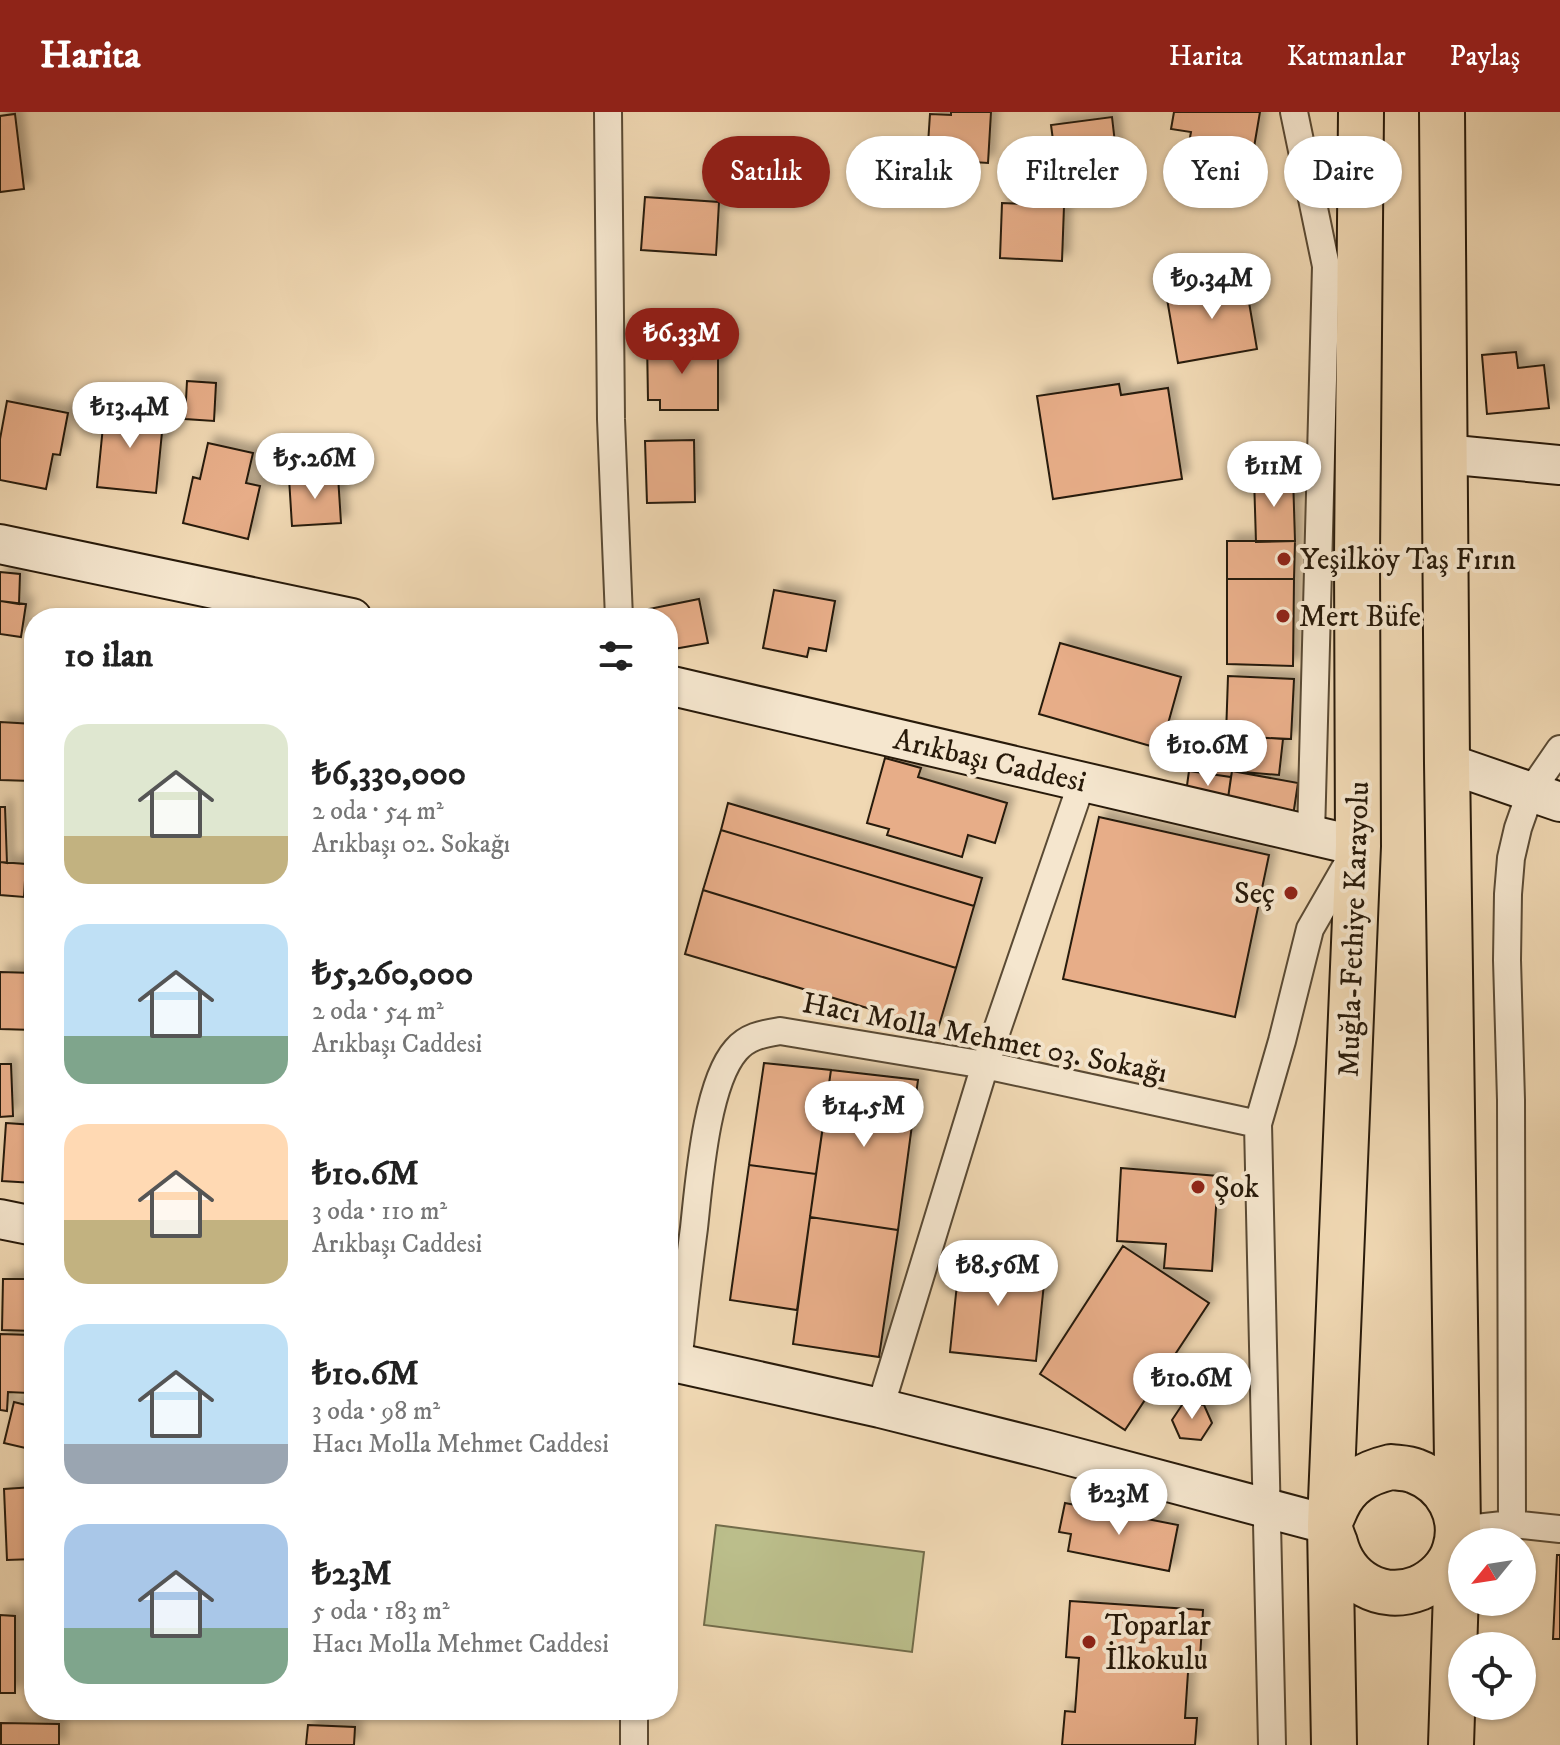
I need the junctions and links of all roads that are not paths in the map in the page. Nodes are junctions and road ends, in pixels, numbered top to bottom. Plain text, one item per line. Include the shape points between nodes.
1 (608, 112) edge
2 (1294, 112) edge
3 (1361, 112) edge
4 (1442, 112) edge
5 (1444, 454) junction
6 (1560, 465) edge
7 (0, 544) edge
8 (304, 608) edge
9 (619, 608) edge
10 (678, 687) edge
11 (1560, 749) edge
12 (1447, 763) junction
13 (1082, 782) junction
14 (1546, 796) edge
15 (1311, 835) junction
16 (1358, 846) junction
17 (985, 1065) junction
18 (1258, 1124) junction
19 (0, 1219) edge
20 (24, 1224) edge
21 (678, 1327) edge
22 (678, 1363) edge
23 (880, 1408) junction
24 (1268, 1508) junction
25 (1512, 1524) junction
26 (1330, 1525) junction
27 (1458, 1528) edge
28 (1458, 1528) edge
29 (1476, 1528) edge
30 (1560, 1529) edge
31 (1448, 1564) edge
32 (1455, 1616) edge
33 (634, 1720) edge
34 (634, 1745) edge
35 (1272, 1745) edge
36 (1334, 1745) edge
37 (1451, 1745) edge

1 - 9 street
2 - 15 street via 1326,266
3 - 16 highway, Muğla-Fethiye Karayolu
4 - 5 highway
5 - 6 street
5 - 12 highway
7 - 8 street
10 - 13 street, Arıkbaşı Caddesi
11 - 14 street
12 - 14 street
12 - 27 highway
13 - 15 street, Arıkbaşı Caddesi
13 - 17 street
14 - 25 street via 1518,828 1508,894
15 - 16 street, Arıkbaşı Caddesi
16 - 18 street via 1310,929
16 - 26 highway, Muğla-Fethiye Karayolu
17 - 18 street, Hacı Molla Mehmet 03. Sokağı
17 - 21 street, Hacı Molla Mehmet 03. Sokağı via 780,1031 754,1035 736,1050 712,1105
17 - 23 street
18 - 24 street
19 - 20 street
22 - 23 street
23 - 24 street
24 - 26 street
24 - 35 street
25 - 29 street
25 - 30 street
26 - 28 highway via 1354,1481 1391,1467 1430,1477 1455,1509
26 - 31 highway via 1338,1557 1368,1587 1410,1592 1429,1584
26 - 36 highway, Muğla-Fethiye Karayolu
32 - 37 highway
33 - 34 street

